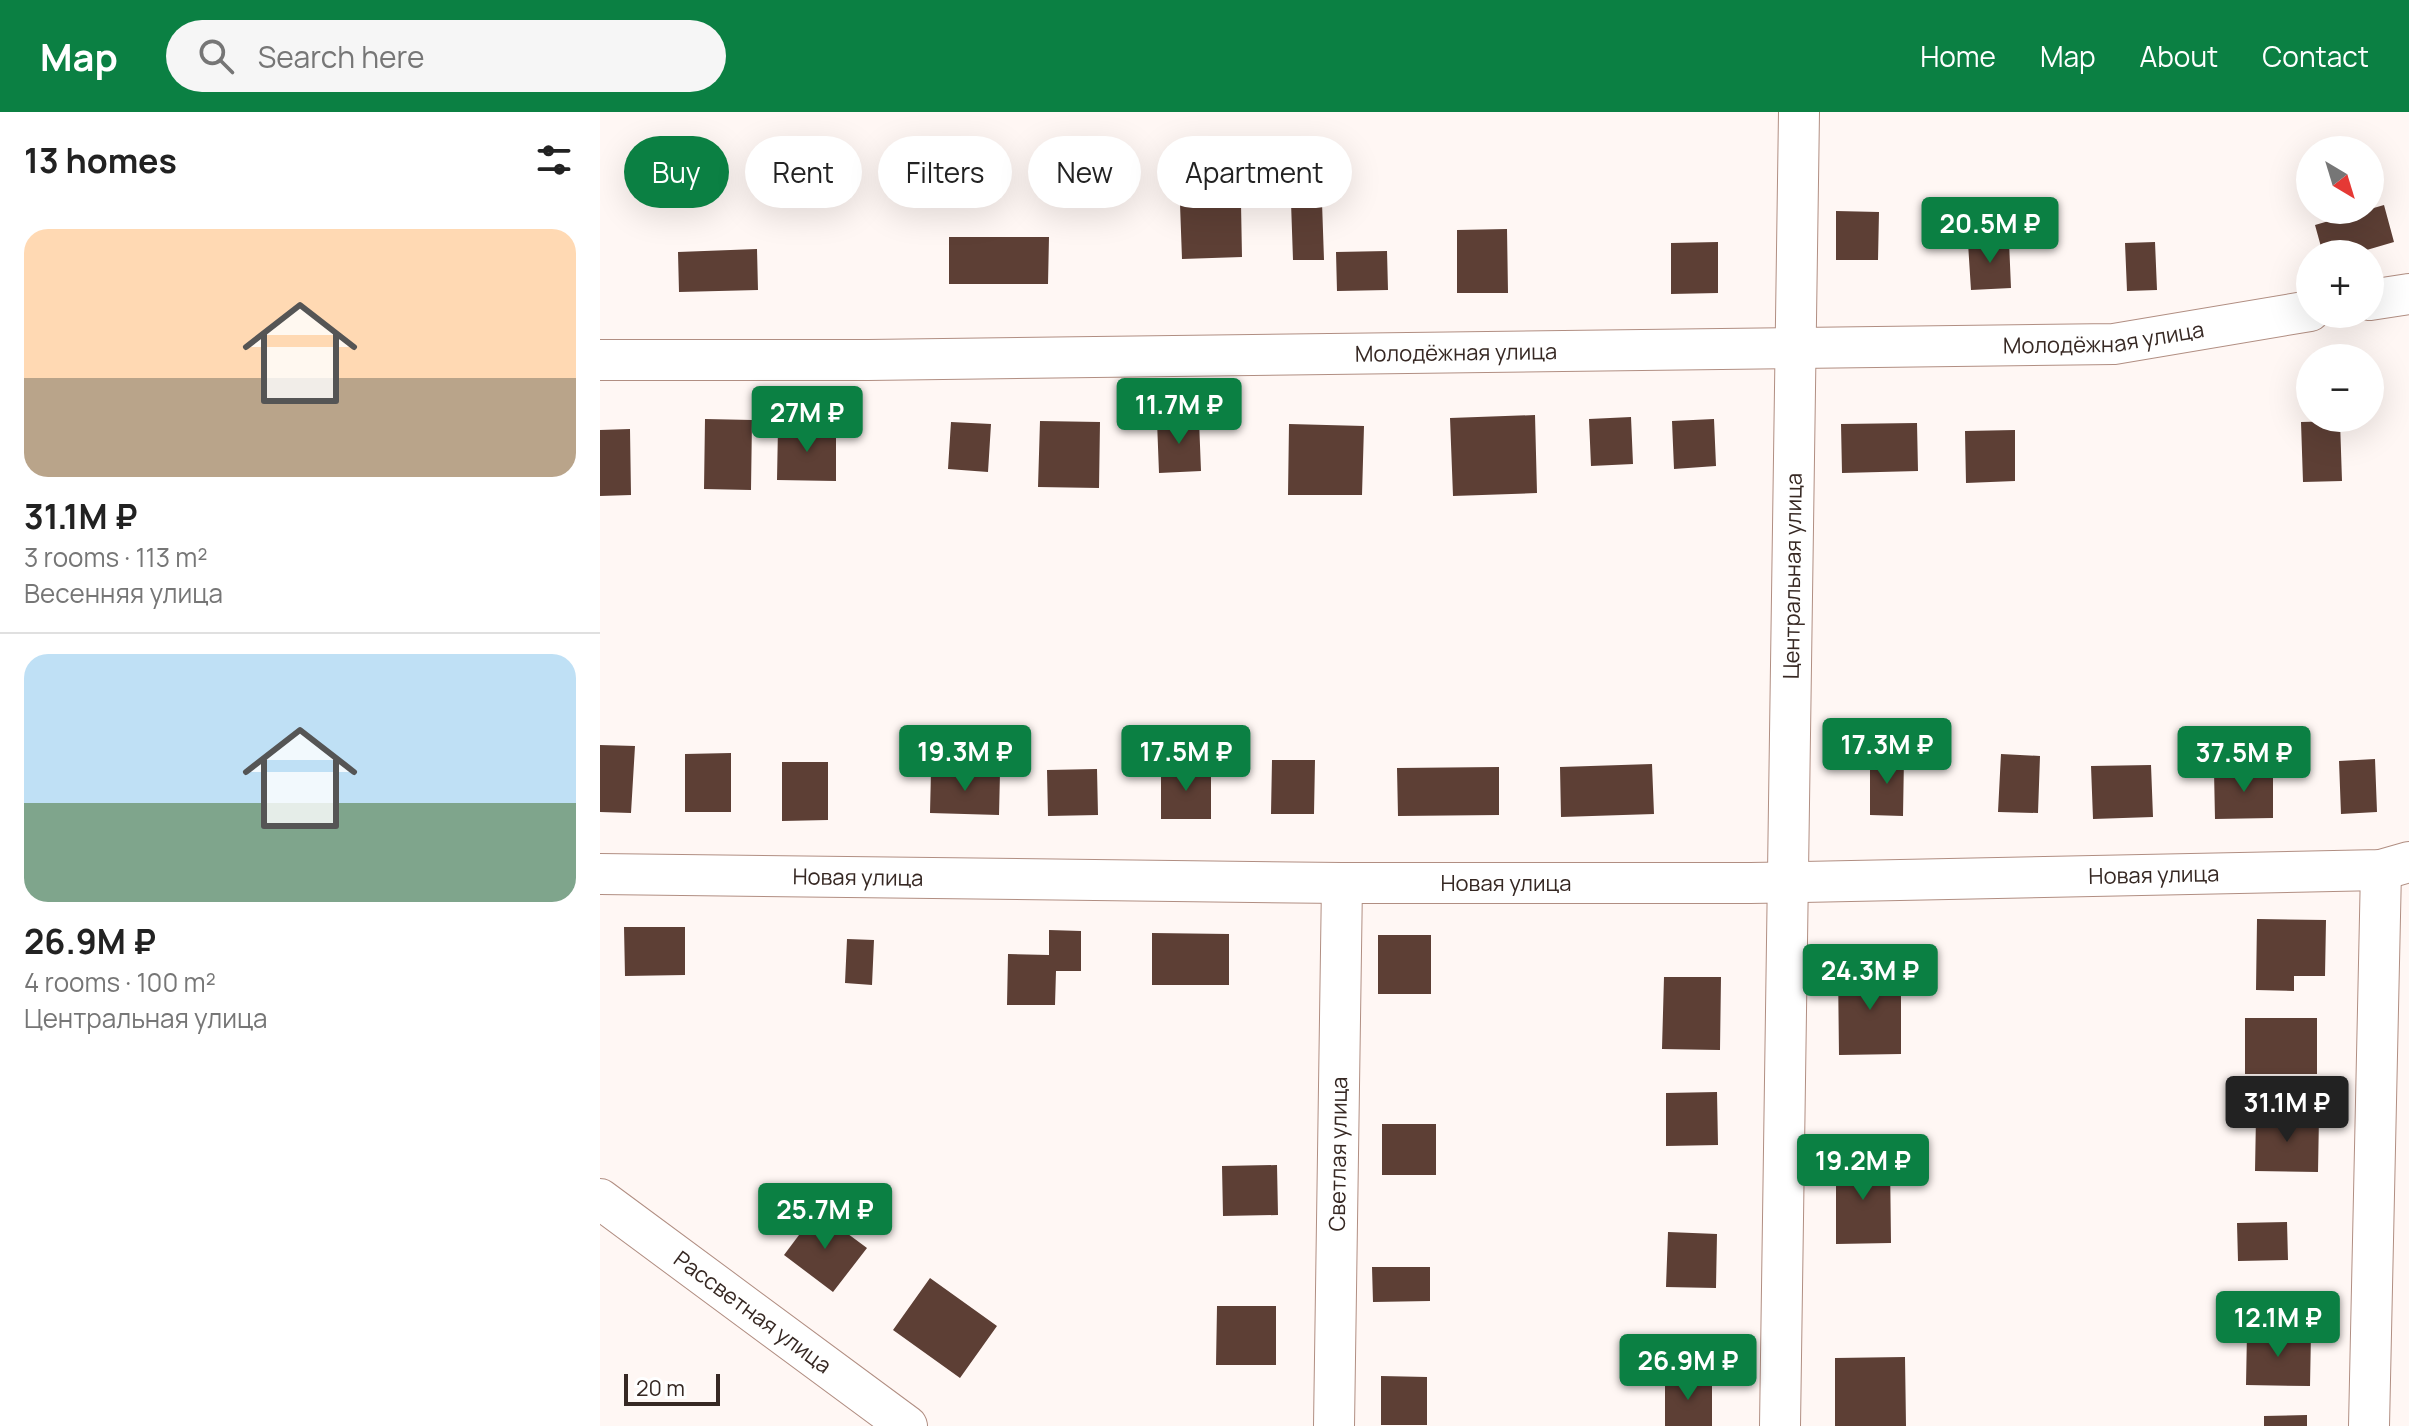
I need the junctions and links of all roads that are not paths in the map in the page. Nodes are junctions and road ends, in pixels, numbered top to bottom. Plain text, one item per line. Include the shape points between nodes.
1 (1799, 112) edge
2 (2409, 294) edge
3 (2384, 298) edge
4 (2296, 313) edge
5 (1797, 347) junction
6 (600, 360) edge
7 (2395, 866) edge
8 (600, 874) edge
9 (1342, 883) junction
10 (1787, 883) junction
11 (600, 1199) edge
12 (907, 1426) edge
13 (1334, 1426) edge
14 (1780, 1426) edge
15 (2369, 1426) edge

1 - 5 street, Центральная улица
2 - 3 street
4 - 5 street, Молодёжная улица via 2114,344
5 - 6 street, Молодёжная улица
5 - 10 street, Центральная улица
7 - 10 street, Новая улица
7 - 15 street
8 - 9 street, Новая улица
9 - 10 street, Новая улица
9 - 13 street, Светлая улица
10 - 14 street, Центральная улица
11 - 12 street, Рассветная улица

